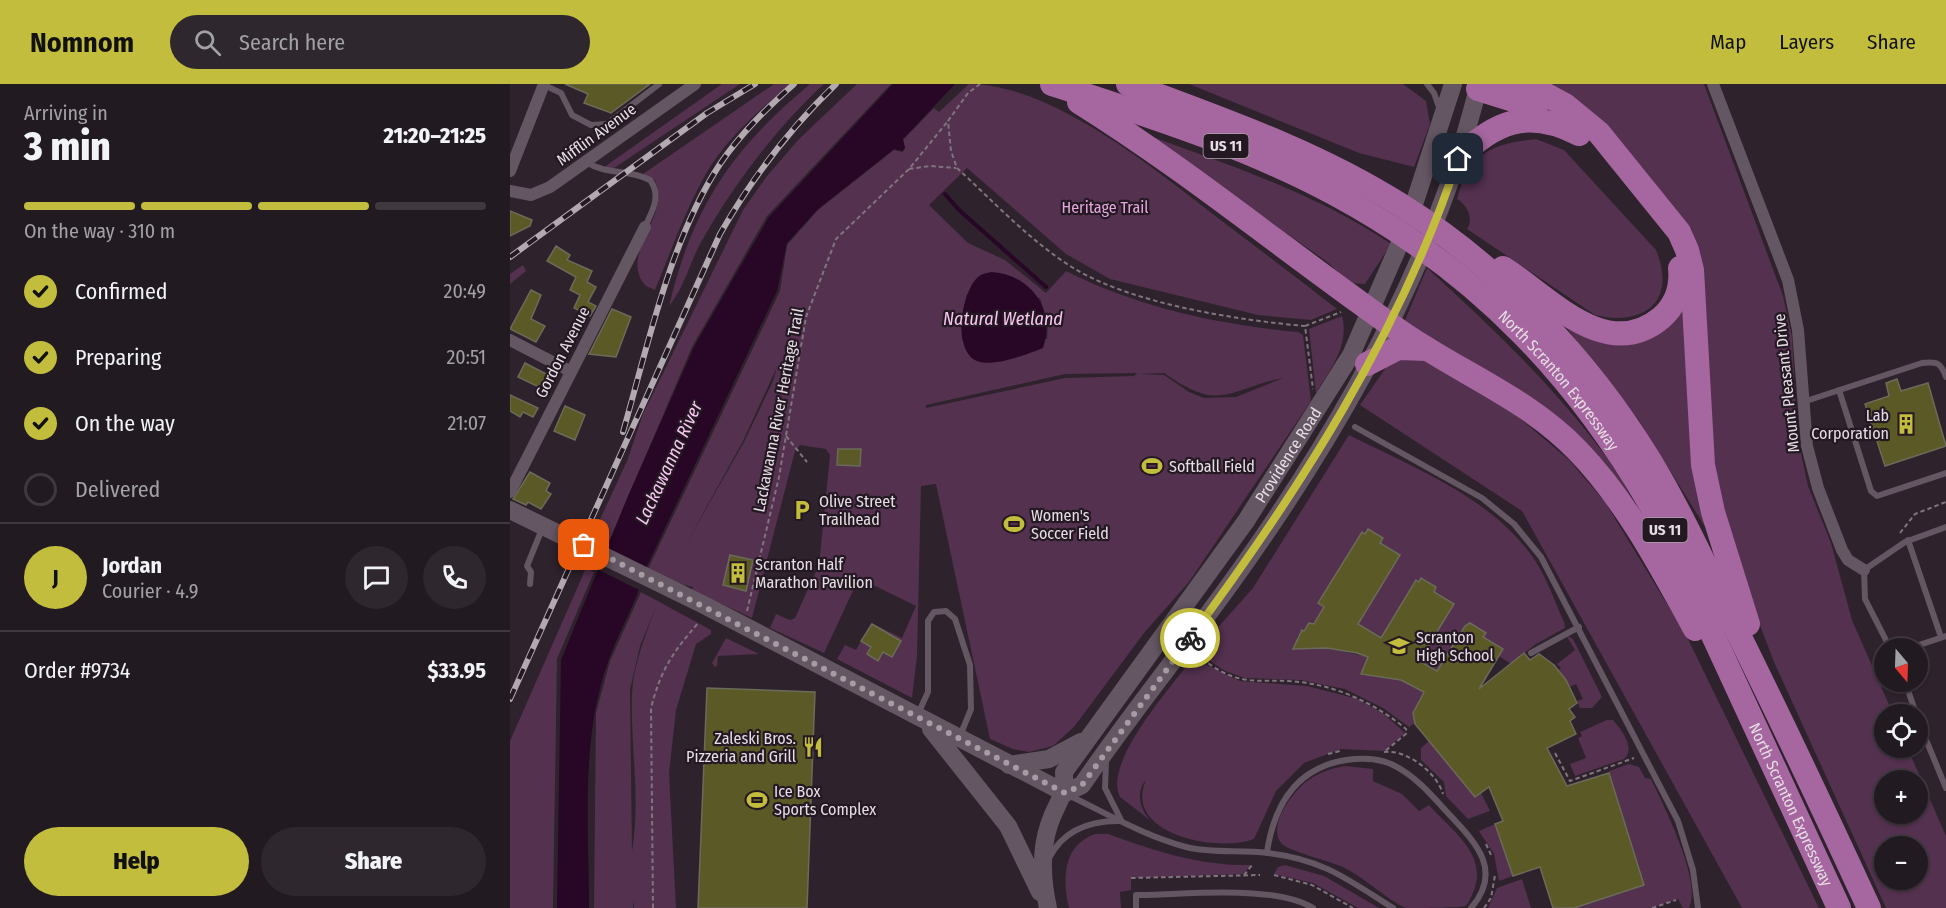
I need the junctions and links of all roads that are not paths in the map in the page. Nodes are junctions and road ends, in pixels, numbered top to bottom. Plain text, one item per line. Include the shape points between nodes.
1 (659, 84) edge
2 (695, 84) edge
3 (1051, 84) edge
4 (1128, 84) edge
5 (1427, 84) edge
6 (1453, 84) edge
7 (1713, 84) edge
8 (543, 85) edge
9 (1475, 86) edge
10 (1527, 86) edge
11 (1442, 122) junction
12 (1578, 134) junction
13 (1458, 159) junction
14 (585, 162) junction
15 (510, 171) edge
16 (510, 191) edge
17 (645, 227) joint
18 (1443, 234) junction
19 (1380, 317) junction
20 (510, 340) edge
21 (1428, 349) junction
22 (1367, 364) junction
23 (570, 371) junction
24 (1946, 377) edge
25 (1839, 390) junction
26 (1802, 402) junction
27 (1355, 427) dead end
28 (1946, 473) edge
29 (510, 492) edge
30 (510, 510) edge
31 (543, 525) junction
32 (1946, 527) edge
33 (1908, 540) junction
34 (1864, 570) junction
35 (530, 584) dead end
36 (1579, 627) junction
37 (1943, 637) edge
38 (1885, 638) edge
39 (1928, 642) edge
40 (1531, 653) dead end
41 (921, 720) junction
42 (1786, 730) junction
43 (1090, 736) junction
44 (958, 739) junction
45 (1111, 745) junction
46 (1928, 745) edge
47 (1010, 765) junction
48 (1946, 788) edge
49 (1065, 793) junction
50 (1121, 821) junction
51 (1266, 852) junction
52 (1816, 859) junction
53 (1043, 872) junction
54 (1047, 908) edge
55 (1136, 908) edge
56 (1312, 908) edge
57 (1393, 908) edge
58 (1471, 908) edge
59 (1698, 908) edge
60 (1839, 908) edge
61 (1869, 908) edge

1 - 8 lane via 607,124 597,126 572,115 561,93
2 - 14 street, Mifflin Avenue
3 - 19 highway via 1143,143
3 - 52 highway, North Scranton Expressway / US 11 via 1132,110 1333,193 1434,256 1489,300 1541,351 1595,416 1630,469 1671,544
4 - 18 highway, North Scranton Expressway / US 11 via 1313,157 1400,204
5 - 11 lane
6 - 11 main road, Providence Road
7 - 26 street, Mount Pleasant Drive via 1788,280 1798,330
8 - 15 street
9 - 12 highway via 1538,108
9 - 13 main road
10 - 42 highway via 1571,109 1599,133 1679,232 1687,250 1692,270 1707,488 1740,601
11 - 19 main road, Providence Road
12 - 13 highway via 1542,121 1510,123 1481,137
12 - 18 highway via 1673,246 1679,262 1679,290 1660,319 1625,335 1597,330 1504,268
13 - 19 main road via 1429,238
14 - 16 street, Mifflin Avenue via 537,193 523,195
14 - 17 lane via 598,170 650,180 655,190 655,206
17 - 23 street, Gordon Avenue
18 - 42 highway, North Scranton Expressway / US 11 via 1550,330 1593,378 1631,431 1681,515
19 - 21 highway
19 - 22 main road, Providence Road
19 - 43 main road, Providence Road via 1218,561
20 - 23 street
21 - 22 highway via 1398,348
21 - 52 highway via 1543,420 1578,450 1614,494 1684,608
22 - 45 main road, Providence Road via 1266,534
23 - 29 street, Gordon Avenue
24 - 25 lane via 1942,365 1935,362
25 - 26 lane
25 - 28 lane via 1871,491 1878,496
26 - 34 street, Mount Pleasant Drive via 1807,446 1818,488 1842,550 1848,560
27 - 36 lane via 1453,480 1508,518 1542,557
30 - 31 main road
31 - 35 lane via 527,566
31 - 41 main road
32 - 33 lane
33 - 34 lane
33 - 37 lane
34 - 38 lane via 1865,599
36 - 40 lane
36 - 59 lane via 1681,828 1693,870
37 - 39 lane
41 - 44 main road
41 - 44 lane via 928,692 928,621 934,612 946,610 956,619 970,664 971,709
41 - 54 main road via 1008,826
42 - 61 highway, North Scranton Expressway / US 11
43 - 47 main road via 1049,759
43 - 49 main road, Providence Road via 1064,772
44 - 47 main road
45 - 49 main road, Providence Road via 1082,785
45 - 50 lane via 1104,781
46 - 48 lane
47 - 49 main road
49 - 50 lane
49 - 53 main road, Providence Road via 1048,826
50 - 51 lane via 1187,847
50 - 53 lane via 1098,822 1073,831 1057,845
51 - 57 lane via 1329,868
51 - 58 lane via 1275,815 1298,780 1337,761 1383,761 1419,783 1476,842 1486,873
52 - 60 highway, North Scranton Expressway / US 11
53 - 54 main road, Providence Road
55 - 56 lane via 1136,895 1252,894 1298,899

